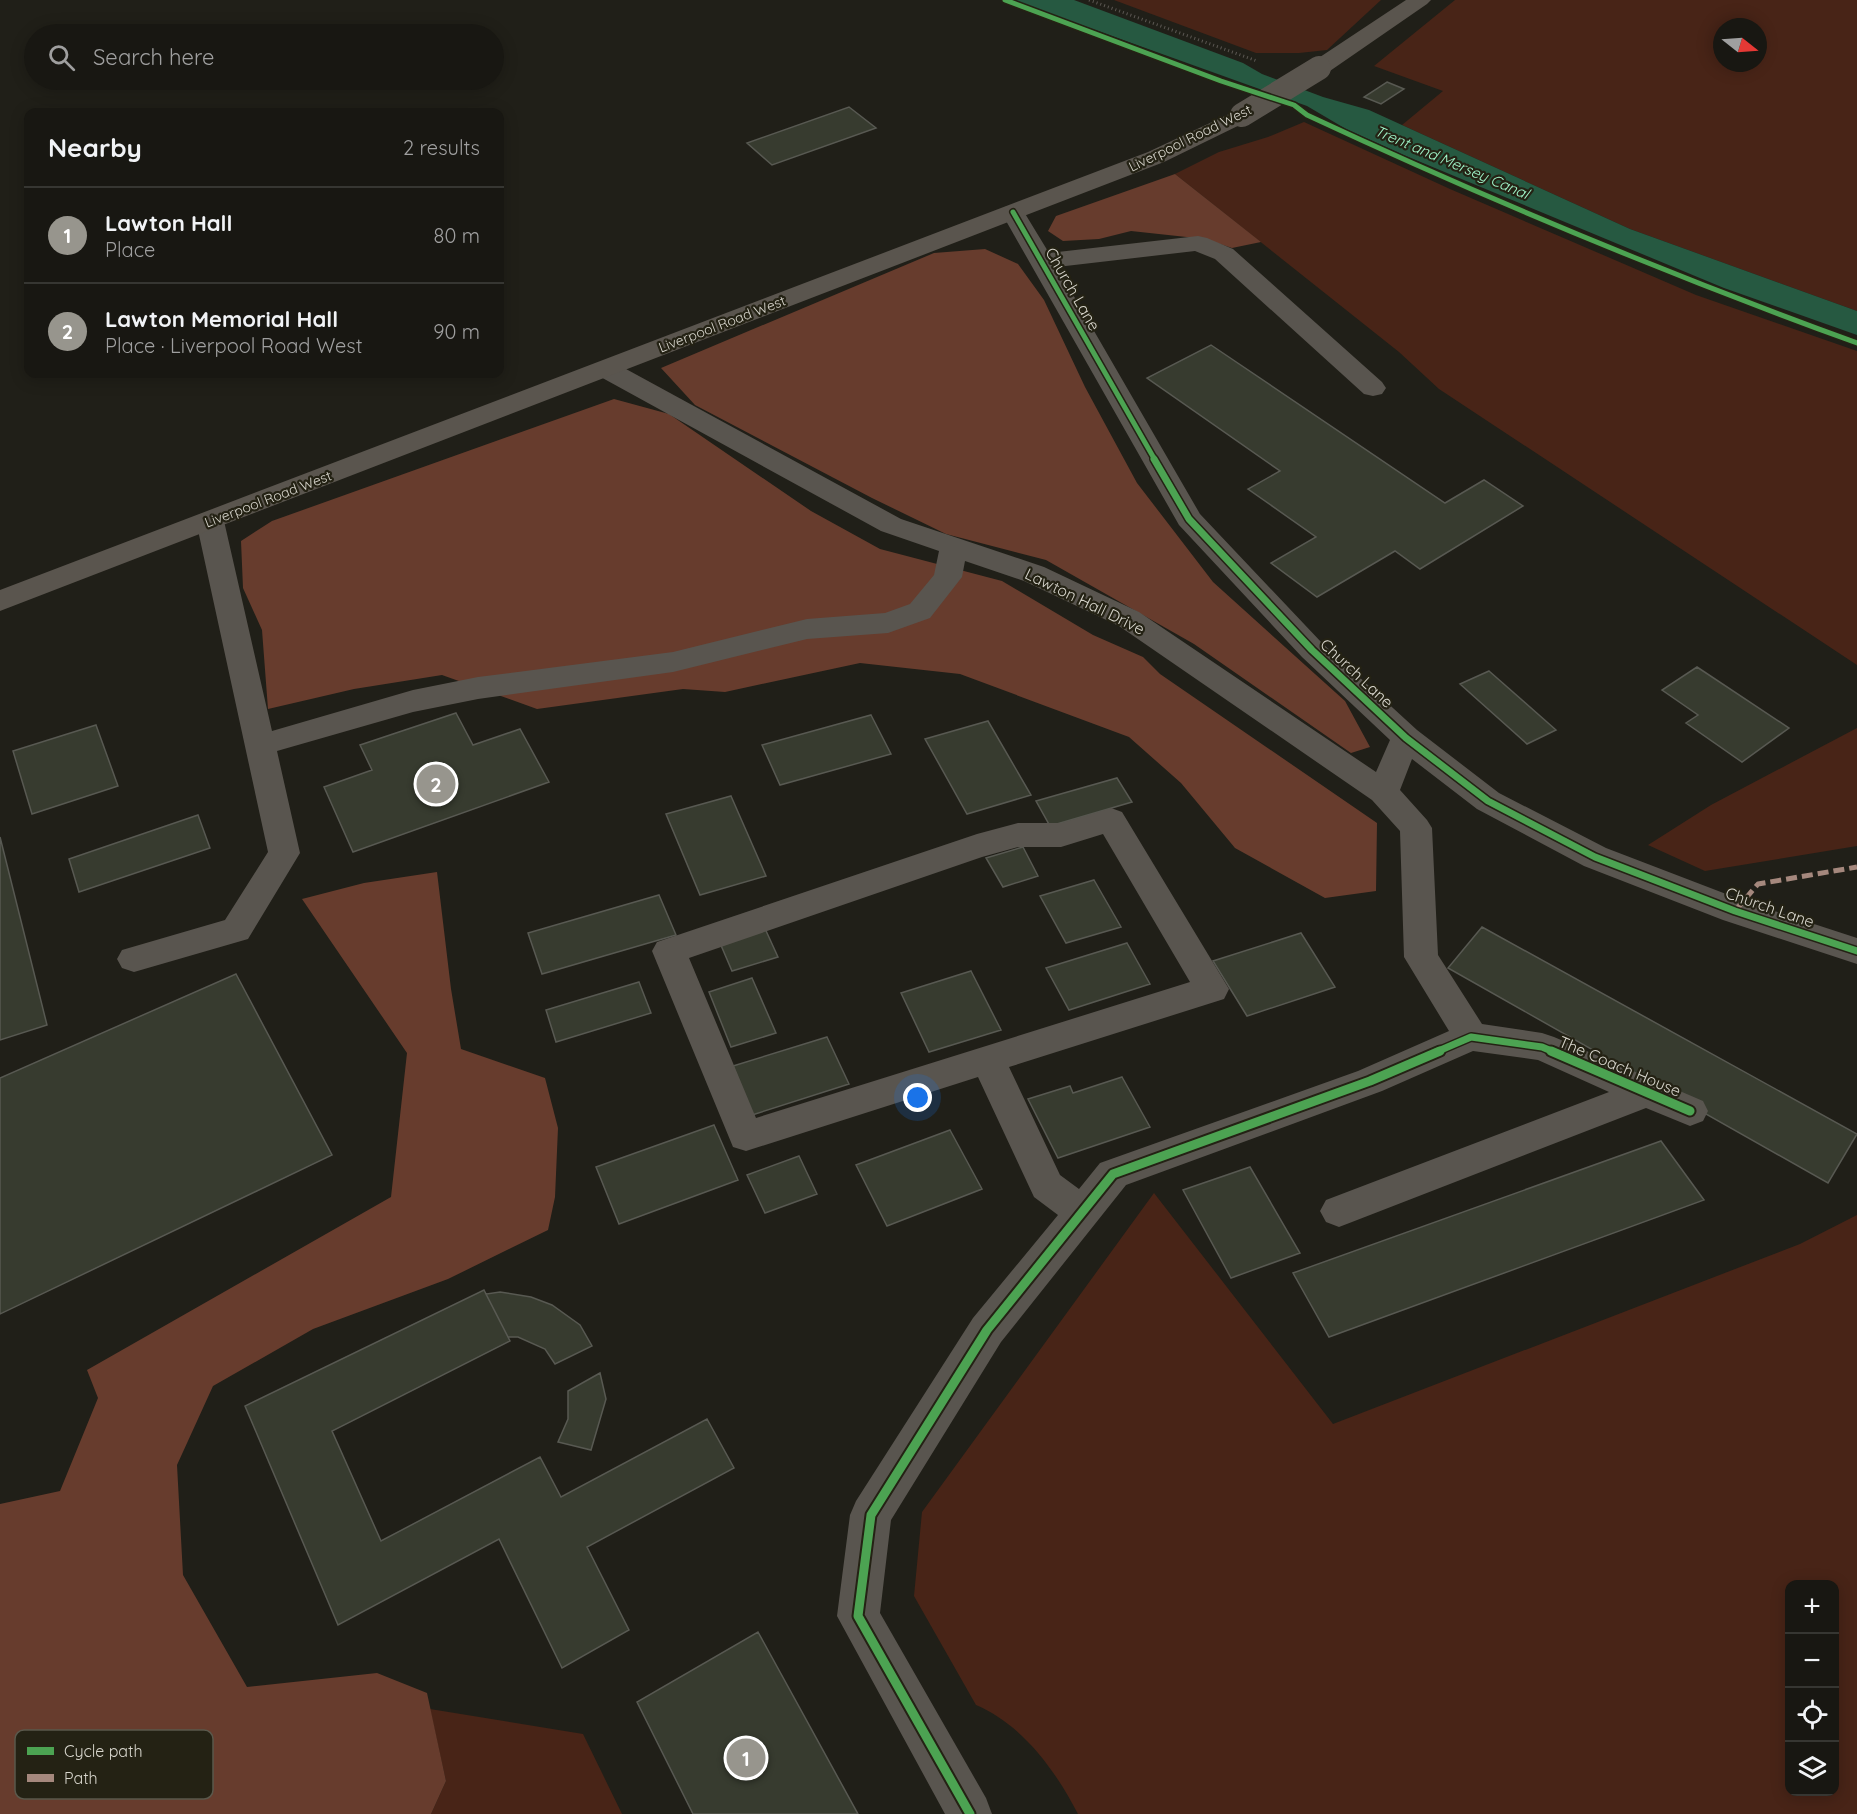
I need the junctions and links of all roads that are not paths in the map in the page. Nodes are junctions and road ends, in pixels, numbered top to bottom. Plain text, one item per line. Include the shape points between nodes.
1 (1420, 0) edge
2 (1013, 212) junction
3 (1042, 261) junction
4 (606, 369) junction
5 (1373, 388) dead end
6 (210, 521) junction
7 (954, 546) junction
8 (0, 601) edge
9 (1406, 738) junction
10 (260, 745) junction
11 (1383, 792) junction
12 (1857, 951) edge
13 (134, 959) dead end
14 (1471, 1037) junction
15 (987, 1059) junction
16 (1648, 1092) junction
17 (1690, 1111) dead end
18 (1339, 1210) dead end
19 (1083, 1212) junction
20 (970, 1814) edge

1 - 2 main road, Liverpool Road West, bridge via 1242,115 1156,157
2 - 3 street, Church Lane
2 - 4 main road, Liverpool Road West
3 - 5 street via 1198,243 1224,254
3 - 9 street, Church Lane via 1189,519 1312,650
4 - 6 main road, Liverpool Road West
4 - 7 street, Lawton Hall Drive via 891,525
6 - 8 main road, Liverpool Road West
6 - 10 street
7 - 10 street via 948,577 920,610 888,623 807,628 673,662 478,688 413,701
7 - 11 street, Lawton Hall Drive via 1034,574 1129,620
9 - 11 street
9 - 12 street, Church Lane via 1488,801 1595,857 1736,911
10 - 13 street via 284,853 236,930
11 - 14 street, Lawton Hall Drive via 1416,828 1421,957
14 - 16 street, The Coach House via 1542,1047
14 - 19 street via 1370,1080 1113,1174
15 - 15 street via 746,1136 669,951 976,846 1018,835 1061,835 1111,820 1212,989
15 - 19 street via 1047,1186
16 - 17 street, The Coach House
16 - 18 street
19 - 20 street via 987,1330 871,1515 858,1616

